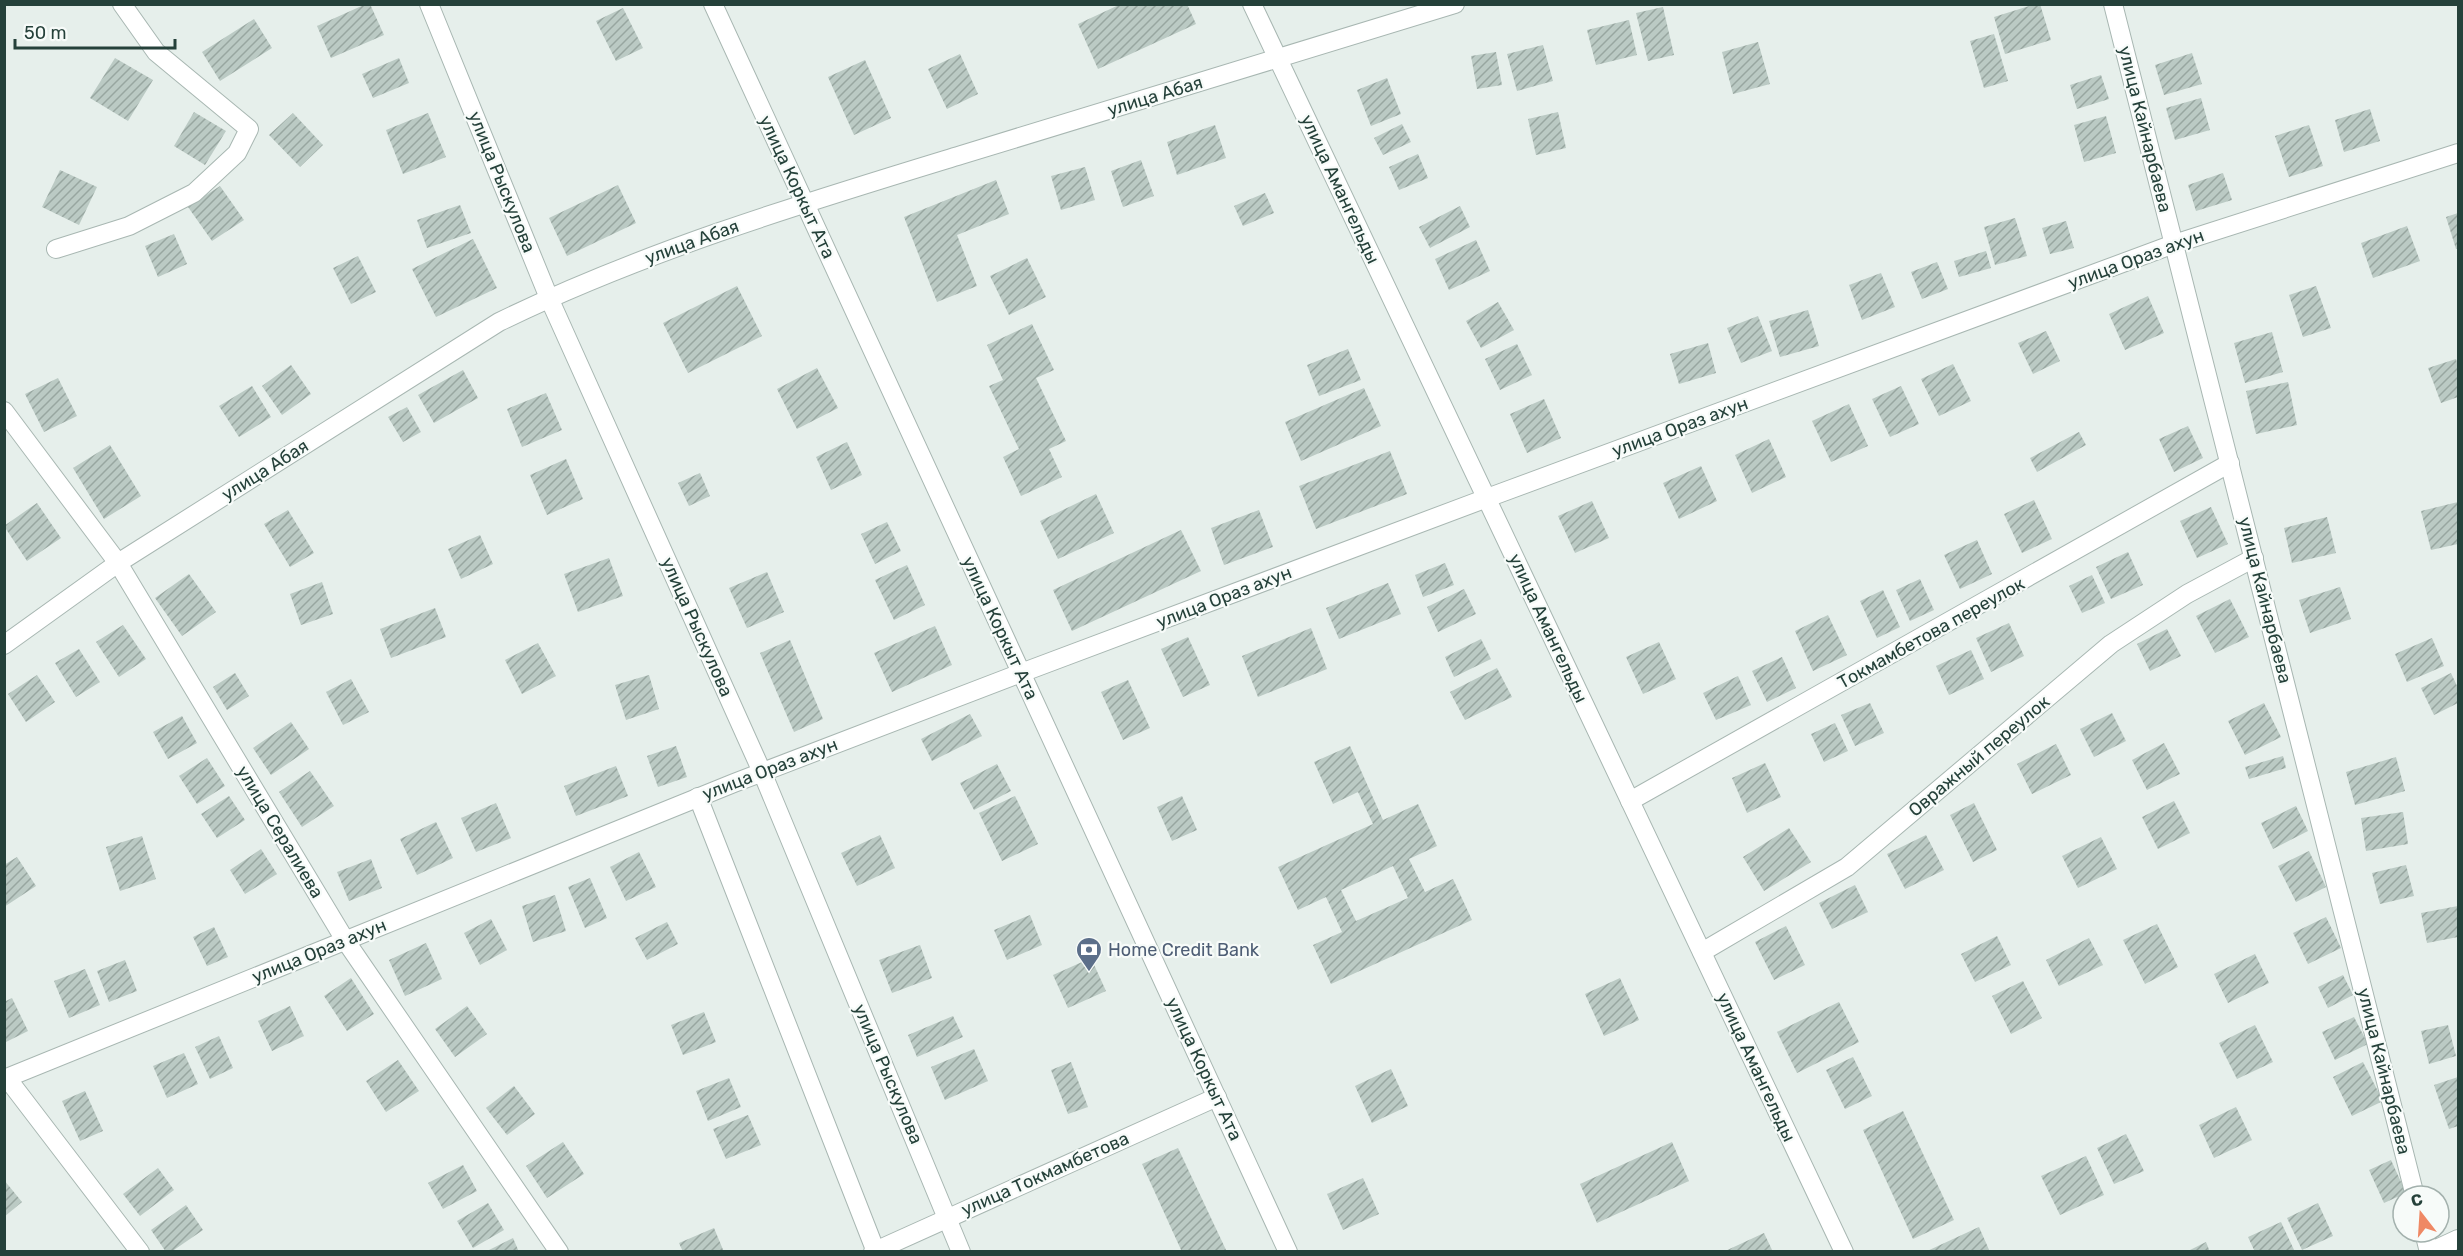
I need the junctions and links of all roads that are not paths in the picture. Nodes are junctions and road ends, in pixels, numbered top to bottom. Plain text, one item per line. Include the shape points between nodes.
1 (122, 4) edge
2 (429, 4) edge
3 (713, 4) edge
4 (1252, 4) edge
5 (1455, 4) edge
6 (2113, 4) edge
7 (1278, 58) junction
8 (2458, 153) edge
9 (804, 203) junction
10 (2174, 244) junction
11 (56, 249) dead end
12 (549, 298) junction
13 (4, 411) edge
14 (2230, 463) junction
15 (1487, 498) junction
16 (2254, 558) junction
17 (118, 563) junction
18 (4, 645) edge
19 (1021, 673) junction
20 (762, 772) junction
21 (698, 797) junction
22 (1630, 801) junction
23 (345, 940) junction
24 (1702, 952) junction
25 (6, 1078) edge
26 (1217, 1097) junction
27 (2412, 1184) edge
28 (947, 1218) junction
29 (2458, 1239) edge
30 (140, 1251) edge
31 (559, 1251) edge
32 (875, 1251) edge
33 (961, 1251) edge
34 (1288, 1251) edge
35 (1844, 1251) edge
36 (2429, 1251) edge

1 - 11 street via 156,52 249,129 237,153 194,193 129,226
2 - 12 street, улица Рыскулова
3 - 9 street, улица Коркыт Ата
4 - 7 street, улица Амангельды
5 - 7 street, улица Абая
6 - 10 street, улица Кайнарбаева
7 - 9 street, улица Абая
7 - 15 street, улица Амангельды
8 - 10 street, улица Ораз ахун
9 - 12 street, улица Абая via 662,251
9 - 19 street, улица Коркыт Ата
10 - 14 street, улица Кайнарбаева
10 - 15 street, улица Ораз ахун
12 - 17 street, улица Абая via 499,322
12 - 20 street, улица Рыскулова
13 - 17 street, улица Сералиева
14 - 16 street, улица Кайнарбаева
14 - 22 street, Токмамбетова переулок
15 - 19 street, улица Ораз ахун
15 - 22 street, улица Амангельды
16 - 24 street, Овражный переулок via 2187,594 2111,644 1847,867
16 - 27 street, улица Кайнарбаева
17 - 18 street, улица Абая
17 - 23 street, улица Сералиева
19 - 20 street, улица Ораз ахун
19 - 26 street, улица Коркыт Ата
20 - 21 street, улица Ораз ахун
20 - 28 street, улица Рыскулова
21 - 23 street, улица Ораз ахун
21 - 32 street
22 - 24 street, улица Амангельды
23 - 25 street, улица Ораз ахун
23 - 31 street, улица Сералиева
24 - 35 street, улица Амангельды
25 - 30 street
26 - 28 street, улица Токмамбетова
26 - 34 street, улица Коркыт Ата
28 - 32 street, улица Токмамбетова
28 - 33 street, улица Рыскулова
29 - 36 street

